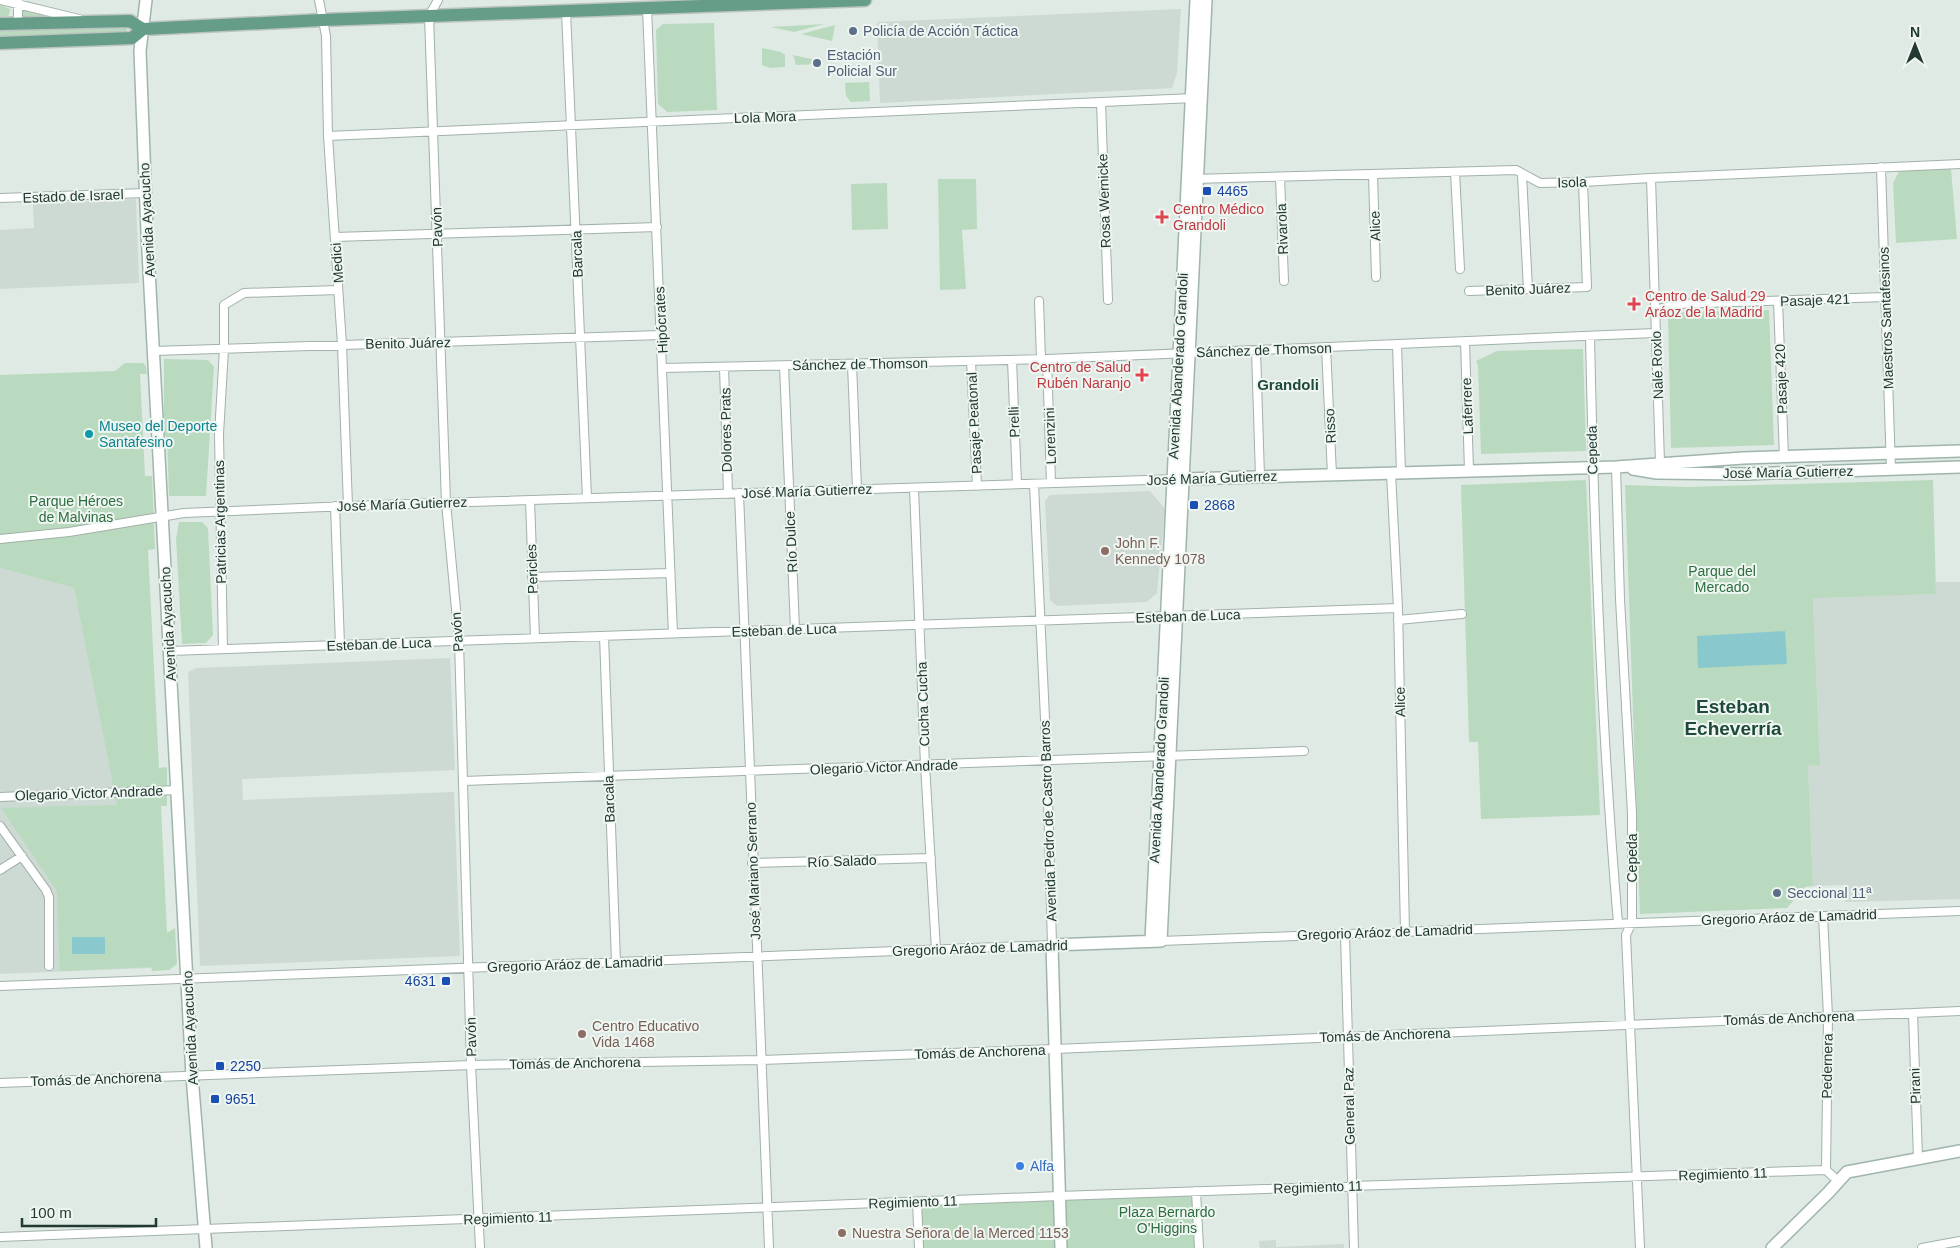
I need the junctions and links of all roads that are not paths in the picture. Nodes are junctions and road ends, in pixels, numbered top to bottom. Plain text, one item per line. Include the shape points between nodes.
1 (1, 0) edge
2 (146, 0) edge
3 (319, 0) edge
4 (438, 0) edge
5 (865, 0) edge
6 (1196, 0) edge
7 (1206, 0) edge
8 (793, 1) edge
9 (18, 2) edge
10 (623, 4) edge
11 (647, 8) junction
12 (566, 10) junction
13 (429, 16) junction
14 (322, 20) junction
15 (88, 21) junction
16 (18, 23) junction
17 (0, 24) edge
18 (143, 26) junction
19 (0, 43) edge
20 (1196, 98) junction
21 (1101, 102) junction
22 (652, 122) junction
23 (571, 125) junction
24 (433, 131) junction
25 (328, 136) junction
26 (1960, 164) edge
27 (1881, 168) junction
28 (1455, 172) junction
29 (1373, 174) junction
30 (1522, 175) junction
31 (1280, 177) junction
32 (1651, 178) junction
33 (1192, 179) junction
34 (1582, 182) junction
35 (145, 193) junction
36 (0, 198) edge
37 (657, 227) junction
38 (576, 230) junction
39 (437, 234) junction
40 (335, 237) junction
41 (1460, 269) dead end
42 (1376, 277) dead end
43 (1284, 281) dead end
44 (1528, 289) junction
45 (338, 290) junction
46 (1469, 291) dead end
47 (1885, 297) junction
48 (1108, 300) dead end
49 (1039, 301) dead end
50 (1778, 301) junction
51 (1655, 310) junction
52 (1656, 333) junction
53 (662, 335) junction
54 (1590, 336) junction
55 (580, 337) junction
56 (1465, 341) junction
57 (441, 343) junction
58 (1397, 344) junction
59 (342, 345) junction
60 (1326, 347) junction
61 (224, 349) junction
62 (1256, 350) junction
63 (154, 351) junction
64 (1184, 353) junction
65 (1044, 359) junction
66 (1012, 360) junction
67 (971, 361) junction
68 (852, 364) junction
69 (784, 366) junction
70 (724, 367) junction
71 (663, 368) junction
72 (1960, 451) edge
73 (1891, 454) junction
74 (1784, 457) junction
75 (1660, 463) junction
76 (1593, 467) junction
77 (1616, 467) junction
78 (1960, 467) edge
79 (1892, 469) junction
80 (1469, 471) junction
81 (1396, 473) junction
82 (1332, 475) junction
83 (1260, 477) junction
84 (1179, 479) junction
85 (1051, 483) junction
86 (1017, 484) junction
87 (1034, 484) junction
88 (977, 486) junction
89 (914, 488) junction
90 (857, 490) junction
91 (789, 492) junction
92 (738, 493) junction
93 (728, 494) junction
94 (668, 496) junction
95 (588, 498) junction
96 (530, 500) junction
97 (446, 503) junction
98 (335, 506) junction
99 (348, 506) junction
100 (219, 511) junction
101 (162, 516) junction
102 (0, 539) edge
103 (670, 573) junction
104 (532, 577) junction
105 (1398, 608) junction
106 (1462, 614) dead end
107 (1171, 616) junction
108 (1398, 620) junction
109 (1040, 621) junction
110 (920, 625) junction
111 (795, 629) junction
112 (744, 631) junction
113 (672, 634) junction
114 (604, 636) junction
115 (535, 638) junction
116 (459, 641) junction
117 (340, 645) junction
118 (222, 649) junction
119 (170, 651) junction
120 (1304, 750) dead end
121 (1165, 756) junction
122 (1047, 761) junction
123 (925, 765) junction
124 (749, 771) junction
125 (608, 776) junction
126 (464, 781) junction
127 (178, 790) junction
128 (0, 797) edge
129 (0, 826) edge
130 (22, 856) junction
131 (931, 858) junction
132 (752, 863) junction
133 (0, 870) edge
134 (1960, 911) edge
135 (1824, 916) junction
136 (1618, 922) junction
137 (1632, 922) junction
138 (1405, 932) junction
139 (1345, 934) junction
140 (1156, 941) junction
141 (1052, 945) junction
142 (936, 950) junction
143 (756, 957) junction
144 (616, 962) junction
145 (49, 966) dead end
146 (469, 968) junction
147 (187, 978) junction
148 (0, 986) edge
149 (1960, 1011) edge
150 (1913, 1013) junction
151 (1828, 1016) junction
152 (1630, 1025) junction
153 (1348, 1037) junction
154 (1055, 1049) junction
155 (760, 1060) junction
156 (472, 1065) junction
157 (192, 1076) junction
158 (0, 1083) edge
159 (1960, 1151) edge
160 (1918, 1158) junction
161 (1826, 1170) junction
162 (1636, 1176) junction
163 (1838, 1181) junction
164 (1351, 1186) junction
165 (1196, 1192) junction
166 (1059, 1196) junction
167 (917, 1202) junction
168 (768, 1208) junction
169 (478, 1220) junction
170 (204, 1229) junction
171 (0, 1237) edge
172 (1960, 1241) edge
173 (206, 1248) edge
174 (480, 1248) edge
175 (768, 1248) edge
176 (919, 1248) edge
177 (1061, 1248) edge
178 (1199, 1248) edge
179 (1354, 1248) edge
180 (1640, 1248) edge
181 (1772, 1248) edge
182 (1922, 1248) edge

1 - 9 street
2 - 18 street, Avenida Ayacucho
3 - 14 street
4 - 13 street
5 - 8 main road
6 - 20 street, Avenida Abanderado Grandoli
7 - 20 street, Avenida Abanderado Grandoli
8 - 11 main road
9 - 15 street
9 - 16 street
10 - 11 main road
10 - 12 main road
11 - 22 street, Hipócrates
12 - 13 main road
12 - 23 street, Barcala
13 - 14 main road
13 - 24 street, Pavón
14 - 18 main road
14 - 25 street, Medici via 326,36
15 - 16 main road
15 - 18 main road via 130,21
16 - 17 main road
18 - 19 main road via 132,38
18 - 35 street, Avenida Ayacucho via 140,51
20 - 21 street, Lola Mora
20 - 33 street, Avenida Abanderado Grandoli
21 - 22 street, Lola Mora
21 - 48 street, Rosa Wernicke
22 - 23 street, Lola Mora
22 - 37 street, Hipócrates
23 - 24 street, Lola Mora
23 - 38 street, Barcala
24 - 25 street, Lola Mora
24 - 39 street, Pavón
25 - 40 street, Medici
26 - 27 street, Isola
27 - 32 street, Isola
27 - 47 street, Maestros Santafesinos
28 - 29 street, Isola
28 - 30 street, Isola via 1516,170
28 - 41 street
29 - 31 street, Isola
29 - 42 street, Alice
30 - 34 street, Isola via 1540,183
30 - 44 street
31 - 33 street, Isola
31 - 43 street, Rivarola
32 - 34 street, Isola
32 - 51 street, Nalé Roxlo
33 - 64 street, Avenida Abanderado Grandoli
34 - 44 street, Benito Juárez via 1587,287
35 - 36 street, Estado de Israel
35 - 63 street, Avenida Ayacucho
37 - 38 street
37 - 53 street, Hipócrates
38 - 39 street
38 - 55 street, Barcala
39 - 40 street
39 - 57 street, Pavón
40 - 45 street, Medici
44 - 46 street, Benito Juárez
45 - 59 street, Medici
45 - 61 street, Patricias Argentinas via 244,293 224,305
47 - 50 street, Pasaje 421
47 - 73 street, Maestros Santafesinos
49 - 65 street, Lorenzini
50 - 51 street, Pasaje 421 via 1676,304
50 - 74 street, Pasaje 420
51 - 52 street, Nalé Roxlo
52 - 54 street, Sánchez de Thomson
52 - 75 street, Nalé Roxlo
53 - 55 street, Benito Juárez
53 - 71 street, Hipócrates
54 - 56 street, Sánchez de Thomson
54 - 76 street, Cepeda
55 - 57 street, Benito Juárez
55 - 95 street, Barcala
56 - 58 street, Sánchez de Thomson
56 - 80 street, Laferrere
57 - 59 street, Benito Juárez
57 - 97 street, Pavón
58 - 60 street, Sánchez de Thomson
58 - 81 street, Alice
59 - 61 street, Benito Juárez
59 - 99 street, Medici
60 - 62 street, Sánchez de Thomson
60 - 82 street, Risso
61 - 63 street, Benito Juárez
61 - 100 street, Patricias Argentinas
62 - 64 street, Sánchez de Thomson
62 - 83 street
63 - 101 street, Avenida Ayacucho
64 - 65 street, Sánchez de Thomson
64 - 84 street, Avenida Abanderado Grandoli
65 - 66 street, Sánchez de Thomson
65 - 85 street, Lorenzini
66 - 67 street, Sánchez de Thomson
66 - 86 street, Prelli
67 - 68 street, Sánchez de Thomson
67 - 88 street, Pasaje Peatonal
68 - 69 street, Sánchez de Thomson
68 - 90 street
69 - 70 street, Sánchez de Thomson
69 - 91 street, Río Dulce
70 - 71 street, Sánchez de Thomson
70 - 93 street, Dolores Prats
71 - 94 street, Hipócrates
72 - 73 street, José María Gutierrez
73 - 74 street, José María Gutierrez
73 - 79 street, Maestros Santafesinos
74 - 75 street, José María Gutierrez
75 - 77 street, José María Gutierrez
76 - 77 street, José María Gutierrez
76 - 80 street, José María Gutierrez
76 - 136 street, Cepeda via 1599,640
77 - 79 street, José María Gutierrez via 1658,474
77 - 137 street, Cepeda via 1632,813
78 - 79 street, José María Gutierrez
80 - 81 street, José María Gutierrez
81 - 82 street, José María Gutierrez
81 - 105 street, Alice
82 - 83 street, José María Gutierrez
83 - 84 street, José María Gutierrez
84 - 85 street, José María Gutierrez
84 - 107 street, Avenida Abanderado Grandoli
85 - 87 street, José María Gutierrez
86 - 87 street, José María Gutierrez
86 - 88 street, José María Gutierrez
87 - 109 street, Avenida Pedro de Castro Barros
88 - 89 street, José María Gutierrez
89 - 90 street, José María Gutierrez
89 - 110 street, Cucha Cucha
90 - 91 street, José María Gutierrez
91 - 92 street, José María Gutierrez
91 - 111 street, Río Dulce
92 - 93 street, José María Gutierrez
92 - 112 street, José Mariano Serrano
93 - 94 street, José María Gutierrez
94 - 95 street, José María Gutierrez
94 - 103 street, Hipócrates
95 - 96 street, José María Gutierrez
96 - 97 street, José María Gutierrez
96 - 104 street, Pericles
97 - 99 street, José María Gutierrez
97 - 116 street, Pavón
98 - 99 street, José María Gutierrez
98 - 100 street, José María Gutierrez
98 - 117 street
100 - 101 street, José María Gutierrez
100 - 118 street, Patricias Argentinas
101 - 102 street, José María Gutierrez via 69,532
101 - 119 street, Avenida Ayacucho
103 - 104 street
103 - 113 street, Hipócrates
104 - 115 street, Pericles
105 - 107 street, Esteban de Luca
105 - 108 street, Alice
106 - 108 street
107 - 109 street, Esteban de Luca
107 - 121 street, Avenida Abanderado Grandoli
108 - 138 street, Alice
109 - 110 street, Esteban de Luca
109 - 122 street, Avenida Pedro de Castro Barros
110 - 111 street, Esteban de Luca
110 - 123 street, Cucha Cucha
111 - 112 street, Esteban de Luca
112 - 113 street, Esteban de Luca
112 - 124 street, José Mariano Serrano
113 - 114 street, Esteban de Luca
114 - 115 street, Esteban de Luca
114 - 125 street, Barcala
115 - 116 street, Esteban de Luca
116 - 117 street, Esteban de Luca
116 - 126 street, Pavón
117 - 118 street, Esteban de Luca
118 - 119 street, Esteban de Luca
119 - 127 street, Avenida Ayacucho
120 - 121 street, Olegario Victor Andrade
121 - 122 street, Olegario Victor Andrade
121 - 140 street, Avenida Abanderado Grandoli
122 - 123 street, Olegario Victor Andrade
122 - 141 street, Avenida Pedro de Castro Barros
123 - 124 street, Olegario Victor Andrade
123 - 131 street, Cucha Cucha
124 - 125 street, Olegario Victor Andrade
124 - 132 street, José Mariano Serrano
125 - 126 street, Olegario Victor Andrade
125 - 144 street, Barcala
126 - 146 street, Pavón
127 - 128 street, Olegario Victor Andrade
127 - 147 street, Avenida Ayacucho
129 - 130 street
130 - 133 street
130 - 145 street via 49,896
131 - 132 street, Río Salado
131 - 142 street, Cucha Cucha
132 - 143 street, José Mariano Serrano
134 - 135 street, Gregorio Aráoz de Lamadrid
135 - 137 street, Gregorio Aráoz de Lamadrid
135 - 151 street, Pedernera
136 - 137 street, Gregorio Aráoz de Lamadrid
136 - 138 street, Gregorio Aráoz de Lamadrid
137 - 152 street, Cepeda via 1626,935
138 - 139 street, Gregorio Aráoz de Lamadrid
139 - 140 street, Gregorio Aráoz de Lamadrid
139 - 153 street, General Paz
140 - 141 street, Gregorio Aráoz de Lamadrid
141 - 142 street, Gregorio Aráoz de Lamadrid
141 - 154 street, Avenida Pedro de Castro Barros
142 - 143 street, Gregorio Aráoz de Lamadrid
143 - 144 street, Gregorio Aráoz de Lamadrid
143 - 155 street, José Mariano Serrano
144 - 146 street, Gregorio Aráoz de Lamadrid
146 - 147 street, Gregorio Aráoz de Lamadrid
146 - 156 street, Pavón
147 - 148 street, Gregorio Aráoz de Lamadrid
147 - 157 street, Avenida Ayacucho
149 - 150 street, Tomás de Anchorena
150 - 151 street, Tomás de Anchorena
150 - 160 street, Pirani
151 - 152 street, Tomás de Anchorena
151 - 161 street, Pedernera
152 - 153 street, Tomás de Anchorena
152 - 162 street, Cepeda
153 - 154 street, Tomás de Anchorena
153 - 164 street, General Paz
154 - 155 street, Tomás de Anchorena
154 - 166 street, Avenida Pedro de Castro Barros
155 - 156 street, Tomás de Anchorena
155 - 168 street, José Mariano Serrano
156 - 157 street, Tomás de Anchorena
156 - 169 street, Pavón
157 - 158 street, Tomás de Anchorena
157 - 170 street, Avenida Ayacucho
159 - 160 street
160 - 163 street via 1846,1172
161 - 162 street, Regimiento 11
161 - 163 street
162 - 164 street, Regimiento 11
162 - 180 street, Cepeda
163 - 181 street
164 - 165 street, Regimiento 11
164 - 179 street, General Paz
165 - 166 street, Regimiento 11
165 - 178 street
166 - 167 street, Regimiento 11
166 - 177 street, Avenida Pedro de Castro Barros
167 - 168 street, Regimiento 11
167 - 176 street
168 - 169 street, Regimiento 11
168 - 175 street, José Mariano Serrano
169 - 170 street, Regimiento 11
169 - 174 street, Pavón
170 - 171 street, Regimiento 11
170 - 173 street, Avenida Ayacucho
172 - 182 street

